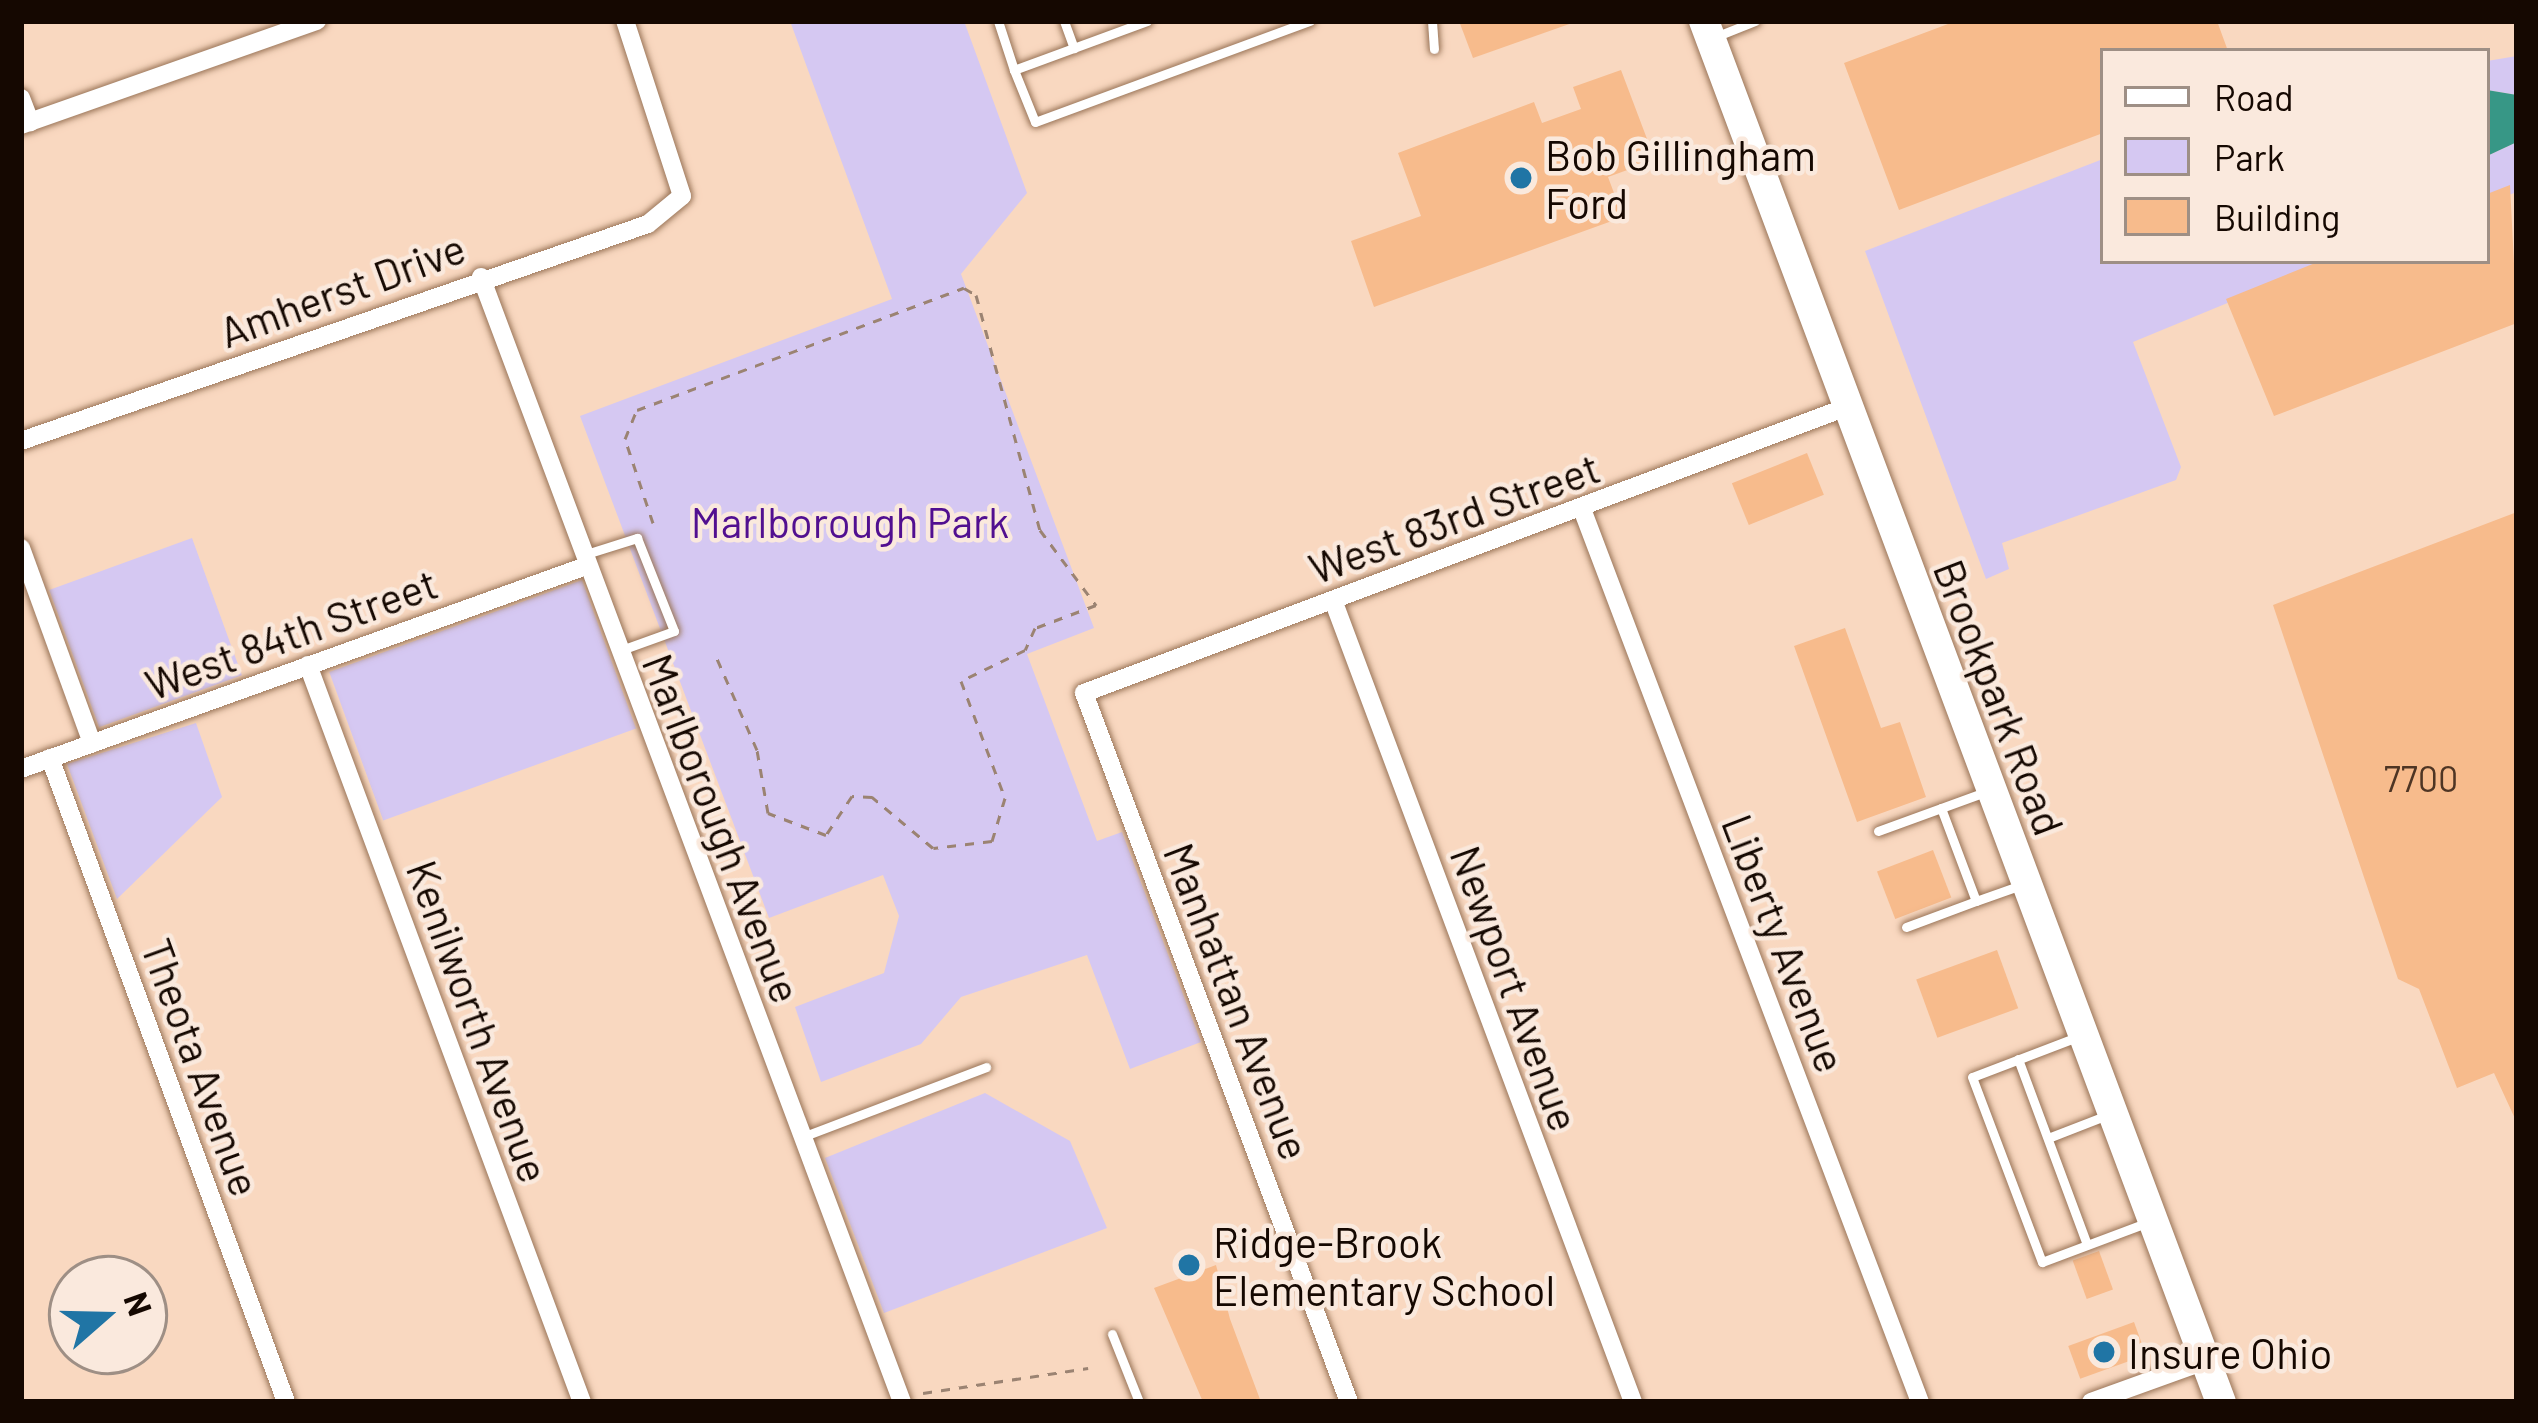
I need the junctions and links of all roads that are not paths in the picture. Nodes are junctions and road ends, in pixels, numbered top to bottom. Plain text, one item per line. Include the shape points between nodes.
1 (626, 21) edge
2 (998, 21) edge
3 (1064, 21) edge
4 (1147, 21) edge
5 (1310, 21) edge
6 (1432, 21) edge
7 (1755, 21) edge
8 (313, 22) edge
9 (1124, 25) edge
10 (1707, 30) edge
11 (1074, 48) junction
12 (1434, 49) dead end
13 (1014, 70) junction
14 (21, 98) edge
15 (25, 123) edge
16 (481, 277) junction
17 (1847, 407) junction
18 (21, 441) edge
19 (1582, 509) junction
20 (21, 548) edge
21 (584, 561) junction
22 (1333, 600) junction
23 (618, 651) junction
24 (308, 665) junction
25 (1084, 693) joint
26 (92, 743) junction
27 (50, 758) junction
28 (21, 769) edge
29 (1990, 790) junction
30 (1941, 808) junction
31 (1878, 831) dead end
32 (2025, 884) junction
33 (1976, 901) junction
34 (1906, 927) dead end
35 (2082, 1035) junction
36 (2018, 1059) junction
37 (986, 1067) dead end
38 (2112, 1113) junction
39 (802, 1137) junction
40 (2048, 1138) junction
41 (2152, 1220) junction
42 (2087, 1245) junction
43 (1112, 1334) dead end
44 (2205, 1360) junction
45 (286, 1402) edge
46 (582, 1402) edge
47 (902, 1402) edge
48 (1139, 1402) edge
49 (1349, 1402) edge
50 (1633, 1402) edge
51 (1920, 1402) edge
52 (2091, 1402) edge
53 (2221, 1402) edge

1 - 16 street, Amherst Drive via 682,196 648,224
2 - 13 lane
3 - 11 lane
4 - 9 lane
5 - 13 lane via 1035,122
6 - 12 lane
7 - 10 lane
8 - 15 street
9 - 11 lane
10 - 17 main road, Brookpark Road
11 - 13 lane
14 - 15 street
16 - 18 street, Amherst Drive
16 - 21 street, Marlborough Avenue
17 - 19 street, West 83rd Street
17 - 29 main road, Brookpark Road
19 - 22 street, West 83rd Street
19 - 51 street, Liberty Avenue
20 - 26 street
21 - 23 street, Marlborough Avenue
21 - 23 lane via 637,538 674,631
21 - 24 street, West 84th Street
22 - 25 street, West 83rd Street
22 - 50 street, Newport Avenue
23 - 39 street, Marlborough Avenue
24 - 26 street, West 84th Street
24 - 46 street, Kenilworth Avenue
25 - 49 street, Manhattan Avenue
26 - 27 street, West 84th Street
27 - 28 street, West 84th Street
27 - 45 street, Theota Avenue
29 - 30 lane
29 - 32 main road, Brookpark Road
30 - 31 lane
30 - 33 lane
32 - 33 lane
32 - 35 main road, Brookpark Road
33 - 34 lane
35 - 36 lane
35 - 38 main road, Brookpark Road
36 - 40 lane
36 - 42 lane via 1972,1077 2042,1262
37 - 39 lane
38 - 40 lane
38 - 41 main road, Brookpark Road
39 - 47 street, Marlborough Avenue
40 - 42 lane
41 - 42 lane
41 - 44 main road, Brookpark Road
43 - 48 lane
44 - 52 street
44 - 53 main road, Brookpark Road

